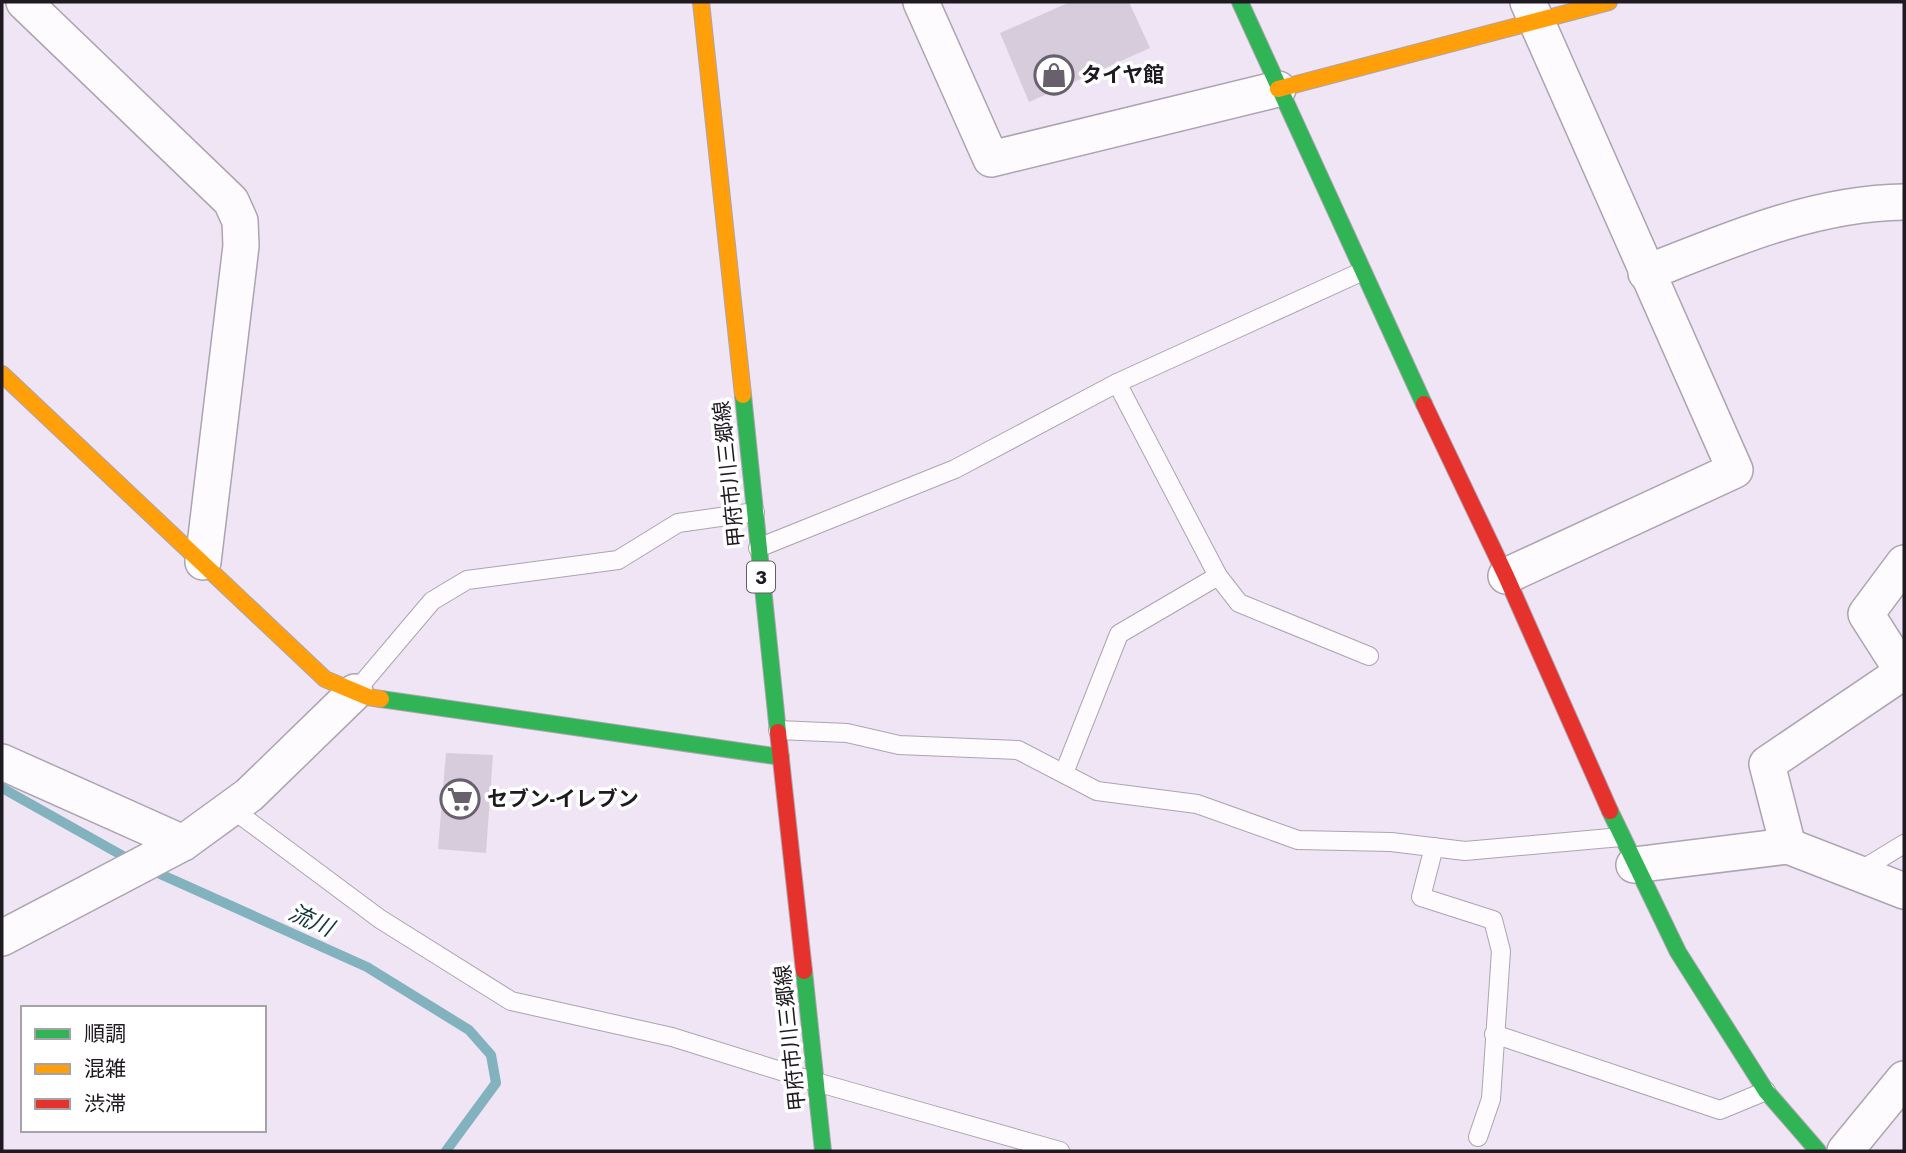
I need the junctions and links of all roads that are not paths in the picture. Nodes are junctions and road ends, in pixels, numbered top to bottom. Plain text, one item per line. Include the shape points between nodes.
1 (24, 2) edge
2 (701, 2) edge
3 (920, 2) edge
4 (1240, 2) edge
5 (1609, 2) edge
6 (1532, 12) edge
7 (1278, 89) junction
8 (1904, 202) edge
9 (1361, 272) junction
10 (1646, 272) junction
11 (2, 374) edge
12 (1117, 383) junction
13 (755, 512) junction
14 (758, 548) junction
15 (203, 562) junction
16 (1904, 563) edge
17 (1218, 576) junction
18 (1506, 576) junction
19 (1368, 656) dead end
20 (355, 692) junction
21 (778, 730) junction
22 (781, 757) junction
23 (2, 762) edge
24 (1063, 773) junction
25 (231, 808) junction
26 (1904, 844) edge
27 (1788, 846) junction
28 (1434, 847) junction
29 (174, 848) junction
30 (1627, 851) junction
31 (1858, 872) junction
32 (1904, 891) edge
33 (2, 938) edge
34 (1494, 1034) junction
35 (1904, 1079) edge
36 (816, 1082) junction
37 (1766, 1091) junction
38 (1478, 1138) dead end
39 (822, 1151) edge
40 (1060, 1151) edge
41 (1818, 1151) edge
42 (1845, 1151) edge

1 - 15 street via 231,201 240,221 241,246
2 - 13 street, 甲府市川三郷線 / 3
3 - 7 street via 991,159
4 - 7 street
5 - 6 street
6 - 7 street
6 - 10 street
7 - 9 street
8 - 10 street via 1874,203 1758,229
9 - 12 lane
9 - 18 street
10 - 18 street via 1735,470
11 - 15 street
12 - 14 lane via 955,469
12 - 17 lane
13 - 14 street, 甲府市川三郷線 / 3
13 - 20 lane via 678,523 618,560 467,580 432,601
14 - 21 street, 甲府市川三郷線 / 3
15 - 20 street via 325,679
16 - 27 street via 1866,614 1903,672 1767,764
17 - 19 lane via 1239,603
17 - 24 lane via 1119,634
18 - 30 street
20 - 22 street via 448,710
20 - 25 street
21 - 22 street, 甲府市川三郷線 / 3
21 - 24 lane via 848,733 899,745 1018,750
22 - 36 street, 甲府市川三郷線 / 3
23 - 29 street
24 - 28 lane via 1097,791 1198,804 1298,840
25 - 29 street
25 - 36 lane via 380,919 511,1001 672,1037
26 - 31 lane
27 - 30 street
27 - 31 street
28 - 30 lane
28 - 34 lane via 1421,897 1493,920 1501,951
29 - 33 street
30 - 37 street via 1678,952
31 - 32 street
34 - 37 lane via 1720,1110
34 - 38 lane via 1491,1099
35 - 42 street
36 - 39 street, 甲府市川三郷線 / 3
36 - 40 lane
37 - 41 street

